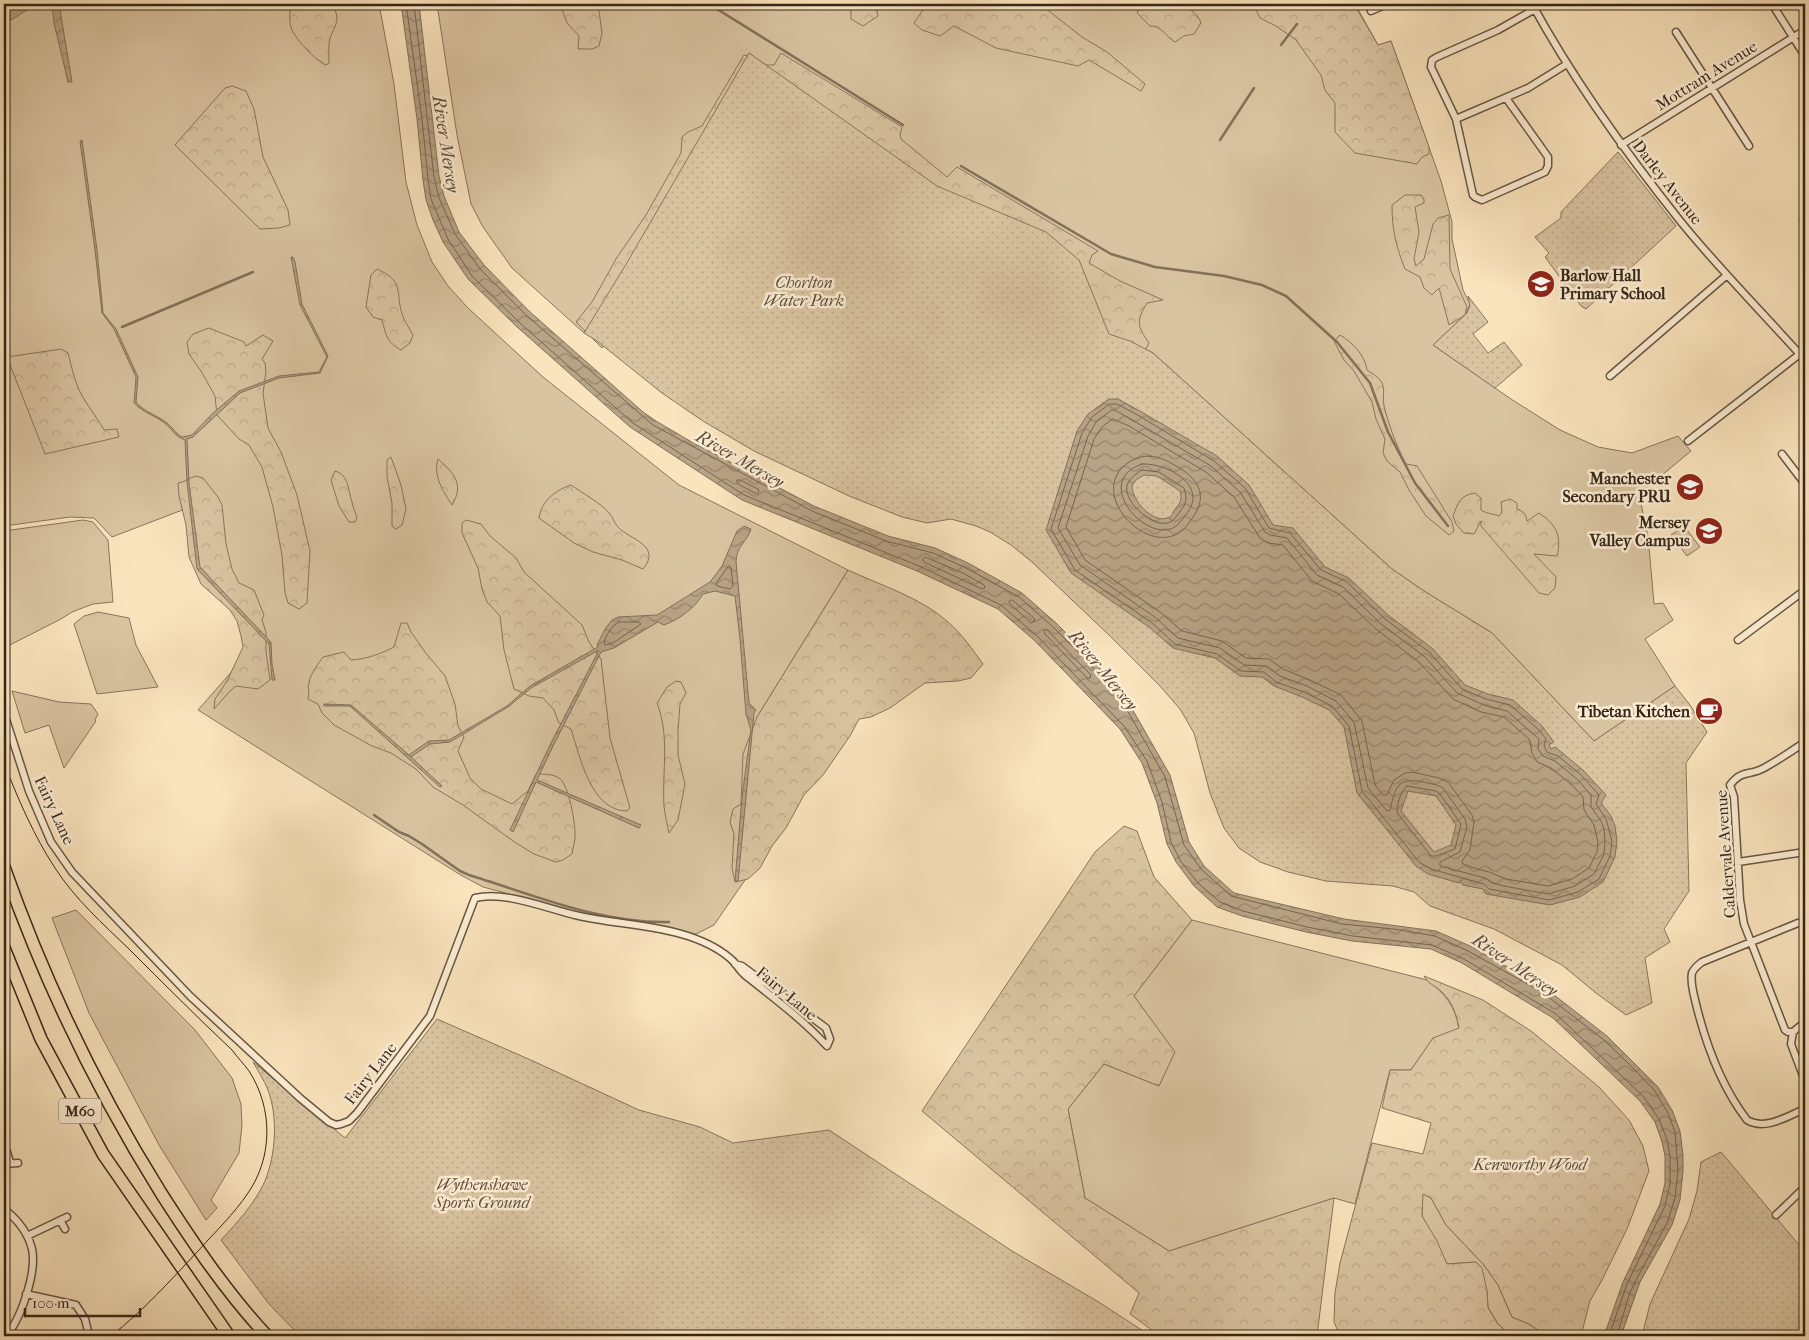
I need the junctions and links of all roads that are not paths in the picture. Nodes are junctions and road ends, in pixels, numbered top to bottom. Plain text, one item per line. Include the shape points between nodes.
1 (1387, 4) edge
2 (1772, 4) edge
3 (1533, 6) edge
4 (1371, 11) dead end
5 (1805, 30) edge
6 (1676, 32) dead end
7 (1794, 37) junction
8 (1805, 56) edge
9 (1567, 64) junction
10 (1712, 87) junction
11 (1506, 98) junction
12 (1456, 119) junction
13 (1621, 145) junction
14 (1749, 146) dead end
15 (1727, 275) junction
16 (1803, 352) edge
17 (1805, 360) edge
18 (1610, 376) dead end
19 (1688, 441) dead end
20 (1782, 454) dead end
21 (1805, 484) edge
22 (1805, 590) edge
23 (1738, 640) dead end
24 (4, 713) edge
25 (1805, 743) edge
26 (1805, 852) edge
27 (1738, 862) junction
28 (4, 867) edge
29 (1798, 923) dead end
30 (1751, 942) junction
31 (4, 948) edge
32 (735, 964) junction
33 (1805, 1022) edge
34 (1792, 1032) junction
35 (1805, 1081) edge
36 (1805, 1109) edge
37 (7, 1152) dead end
38 (7, 1163) edge
39 (18, 1163) dead end
40 (1805, 1187) edge
41 (4, 1209) edge
42 (1776, 1216) dead end
43 (65, 1229) dead end
44 (27, 1236) junction
45 (26, 1294) junction
46 (88, 1331) dead end
47 (6, 1336) edge
48 (229, 1336) edge
49 (267, 1336) edge

1 - 4 street
2 - 7 street
3 - 9 street, Darley Avenue
3 - 12 street via 1498,30 1432,60 1431,67
5 - 7 street, Mottram Avenue
6 - 10 street
7 - 8 street
7 - 10 street, Mottram Avenue
9 - 11 street
9 - 13 street, Darley Avenue
10 - 13 street, Mottram Avenue
10 - 14 street
11 - 12 street
11 - 12 street via 1548,157 1548,166 1545,172 1482,200 1473,195
13 - 15 street, Darley Avenue
15 - 16 street, Darley Avenue
15 - 18 street
16 - 17 street, Darley Avenue
16 - 19 street
20 - 21 street
22 - 23 street
24 - 32 street, Fairy Lane via 29,791 51,842 72,872 190,996 300,1098 336,1125 357,1113 430,1016 475,898 485,896 524,901 577,916 687,935 715,948
25 - 27 street, Caldervale Avenue via 1762,770 1735,778 1730,786 1734,797
26 - 27 street
27 - 30 street, Caldervale Avenue via 1742,913
28 - 49 highway, M60 via 26,930 71,1033 128,1140 192,1242
29 - 30 street
30 - 34 street, Caldervale Avenue via 1785,1030
30 - 36 street via 1702,962 1692,973 1695,1000 1707,1045 1727,1088 1747,1120 1764,1125
31 - 48 highway, M60 via 41,1039 103,1154
32 - 32 street, Fairy Lane via 743,974 827,1046 830,1039 826,1028
33 - 34 street
34 - 35 street, Caldervale Avenue via 1791,1044
37 - 38 street
38 - 39 street
40 - 42 street
41 - 44 street via 14,1216
43 - 44 street via 63,1219
44 - 45 street via 33,1266
45 - 46 street via 76,1305
45 - 47 street via 22,1312

